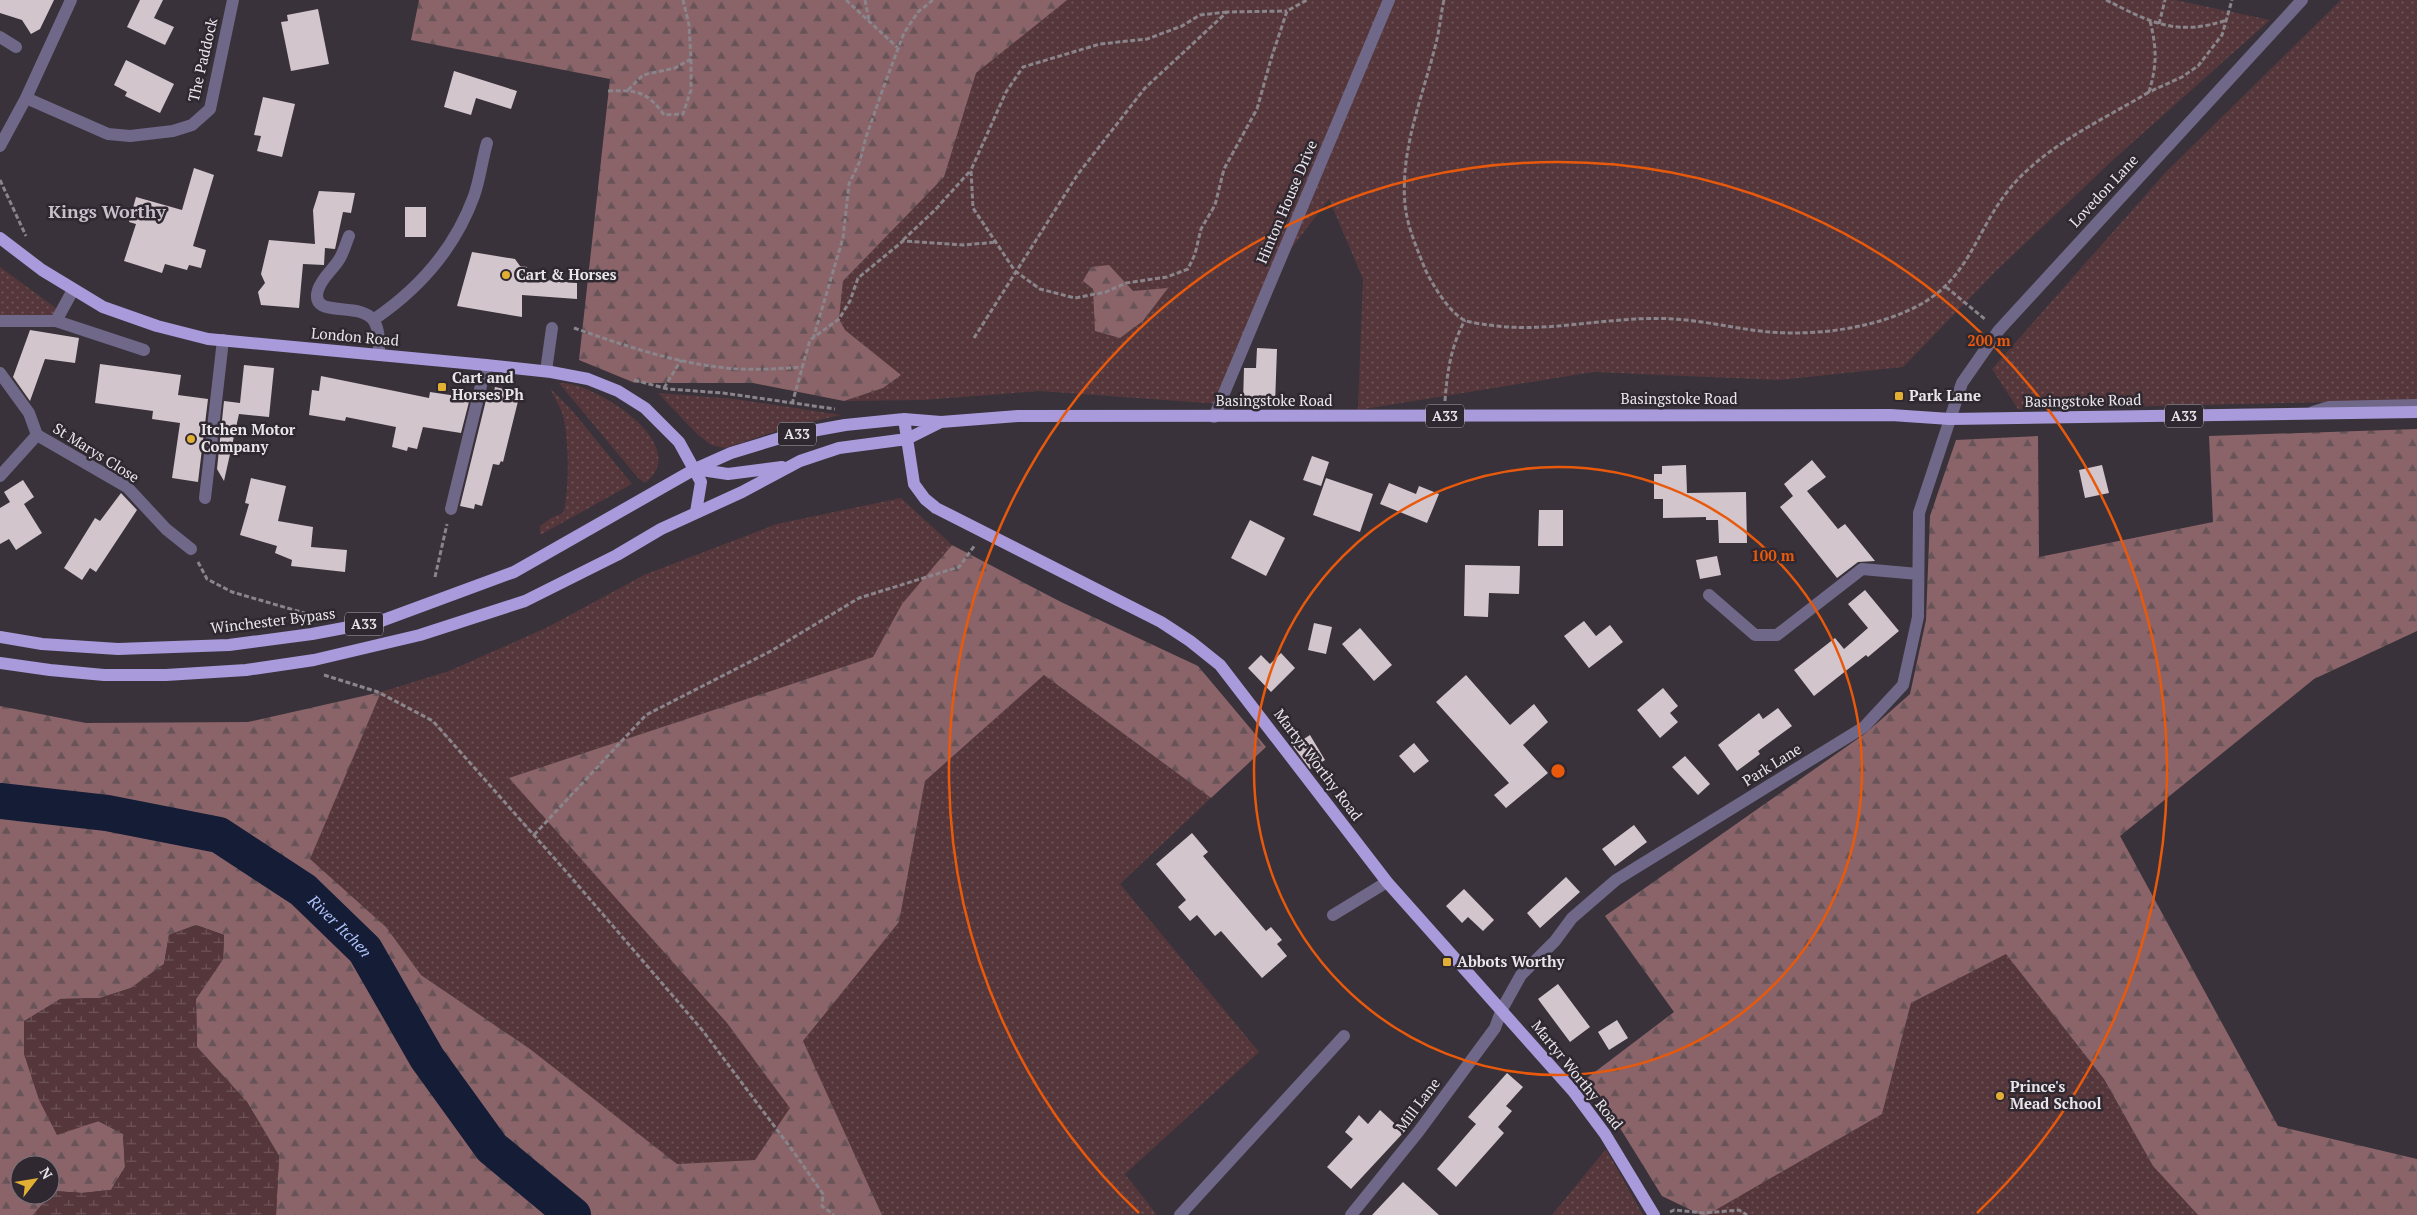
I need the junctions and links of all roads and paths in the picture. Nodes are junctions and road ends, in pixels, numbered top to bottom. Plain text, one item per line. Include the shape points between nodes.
1 (71, 0) edge
2 (233, 0) edge
3 (682, 0) edge
4 (846, 0) edge
5 (865, 0) edge
6 (932, 0) edge
7 (1307, 0) edge
8 (1389, 0) edge
9 (1444, 0) edge
10 (2106, 0) edge
11 (2119, 0) edge
12 (2165, 0) edge
13 (2232, 0) edge
14 (2302, 0) edge
15 (2118, 6) junction
16 (1287, 11) junction
17 (1227, 12) junction
18 (869, 20) junction
19 (2228, 20) junction
20 (2150, 21) junction
21 (2159, 24) junction
22 (0, 37) edge
23 (16, 47) dead end
24 (898, 48) junction
25 (691, 59) junction
26 (628, 90) junction
27 (608, 91) dead end
28 (2149, 92) junction
29 (26, 98) junction
30 (487, 143) dead end
31 (0, 146) edge
32 (971, 170) junction
33 (0, 180) edge
34 (349, 236) dead end
35 (0, 238) edge
36 (27, 239) dead end
37 (902, 241) junction
38 (997, 242) junction
39 (1015, 271) junction
40 (1946, 287) junction
41 (73, 290) junction
42 (373, 320) junction
43 (1465, 320) junction
44 (0, 321) edge
45 (56, 321) junction
46 (552, 328) dead end
47 (574, 328) dead end
48 (1999, 330) junction
49 (813, 338) junction
50 (974, 338) dead end
51 (223, 340) junction
52 (144, 350) dead end
53 (379, 356) junction
54 (681, 360) junction
55 (486, 364) junction
56 (803, 367) junction
57 (546, 371) junction
58 (0, 373) edge
59 (628, 379) dead end
60 (664, 388) junction
61 (792, 404) junction
62 (2417, 405) edge
63 (840, 410) dead end
64 (2417, 412) edge
65 (2301, 415) junction
66 (1444, 416) junction
67 (1214, 417) junction
68 (1950, 418) junction
69 (904, 419) junction
70 (941, 422) junction
71 (37, 435) junction
72 (907, 439) junction
73 (788, 466) junction
74 (2, 469) edge
75 (695, 469) junction
76 (205, 498) dead end
77 (451, 509) joint
78 (696, 512) junction
79 (984, 533) junction
80 (191, 548) joint
81 (1918, 574) junction
82 (435, 578) dead end
83 (1709, 595) dead end
84 (308, 614) dead end
85 (0, 637) edge
86 (0, 663) edge
87 (318, 674) dead end
88 (534, 835) junction
89 (1387, 882) junction
90 (1333, 915) dead end
91 (1502, 1009) junction
92 (1344, 1036) dead end
93 (834, 1215) edge
94 (1180, 1215) edge
95 (1351, 1215) edge
96 (1654, 1215) edge
97 (1665, 1215) edge
98 (1747, 1215) edge

1 - 29 street
2 - 29 street, The Paddock via 210,109 192,124 164,132 130,136 108,134
3 - 25 path via 689,25
4 - 18 path
5 - 18 path
6 - 24 path via 918,12
7 - 16 path
8 - 67 street, Hinton House Drive
9 - 43 path via 1437,39 1411,133 1404,174 1405,206 1412,236 1432,284
10 - 15 path
11 - 15 path
12 - 21 path
13 - 19 path
14 - 48 street, Lovedon Lane
15 - 20 path
16 - 17 path
16 - 39 path via 1257,110 1224,169 1214,205 1201,229 1188,269 1167,277 1126,283 1106,292 1075,298 1040,289
17 - 32 path via 1200,15 1182,26 1147,39 1100,44 1024,67 1006,92
17 - 39 path via 1145,88 1078,174
18 - 24 path
19 - 21 path via 2192,28
19 - 28 path via 2222,35 2198,66
20 - 21 path
20 - 28 path via 2157,51
22 - 23 street
24 - 49 path via 860,161 849,184 843,238
25 - 26 path via 675,68 643,75
25 - 26 path via 691,90 683,114 664,115 654,101 642,93
26 - 27 path
28 - 40 path via 2083,130 2027,171 2006,193 1959,272
29 - 31 street
30 - 42 street via 474,195 453,240 429,273 396,304
32 - 37 path
32 - 38 path via 973,208
33 - 36 path
34 - 42 street via 340,259 319,287 316,297 324,307 355,310 366,313
35 - 41 main road, London Road
37 - 38 path via 964,245
37 - 49 path via 858,278 839,319
38 - 39 path
39 - 50 path
40 - 43 path via 1921,304 1864,325 1801,333 1648,318 1528,328
40 - 48 path
41 - 45 street
41 - 51 main road, London Road via 103,306 157,326
42 - 53 street via 379,336
43 - 66 path via 1454,340 1447,373
44 - 45 street
45 - 52 street
46 - 57 street
47 - 54 path
48 - 68 street, Lovedon Lane via 1962,383
49 - 56 path
51 - 53 main road, London Road
51 - 76 street
53 - 55 main road, London Road
54 - 56 path via 719,368
54 - 60 path
55 - 57 main road, London Road
55 - 77 street
56 - 61 path
57 - 75 main road, London Road via 588,379 618,391 645,408 679,442
58 - 71 street, St Marys Close via 29,413
59 - 60 path
60 - 61 path
61 - 63 path
62 - 65 street via 2329,407
64 - 65 main road, Basingstoke Road / A33
65 - 68 main road, Basingstoke Road / A33
66 - 67 main road, Basingstoke Road / A33
66 - 68 main road, Basingstoke Road / A33 via 1891,414
67 - 70 main road, Basingstoke Road / A33 via 1018,416
68 - 81 street, Park Lane via 1919,513
69 - 70 main road, Basingstoke Road / A33
69 - 72 main road, Martyr Worthy Road
69 - 75 main road, Basingstoke Road / A33 via 790,435 731,453
70 - 72 main road, Basingstoke Road / A33
71 - 74 street
71 - 80 street, St Marys Close via 127,487 166,529
72 - 73 main road, Basingstoke Road / A33 via 839,448
72 - 79 main road, Martyr Worthy Road via 914,484 925,500
73 - 75 main road via 728,474
73 - 78 main road, Basingstoke Road / A33 via 742,492
75 - 78 main road, London Road via 701,482
75 - 85 main road, Winchester Bypass / A33 via 514,572 381,621 229,645 118,649 42,644
77 - 82 path
78 - 86 main road, A33 via 525,601 420,636 314,660 246,670 166,675 95,674
79 - 88 path via 959,567 859,598 771,651 646,715
79 - 89 main road, Martyr Worthy Road via 1161,622 1220,665
80 - 84 path via 207,579 232,592
81 - 83 street via 1862,570 1777,635 1755,635
81 - 91 street, Park Lane via 1918,617 1903,685 1864,727 1616,880 1572,918 1521,975
87 - 88 path via 378,692 433,721
88 - 93 path via 703,1031 823,1194 822,1206
89 - 90 street
89 - 91 main road, Martyr Worthy Road
91 - 95 street, Mill Lane via 1496,1028
91 - 96 main road, Martyr Worthy Road via 1600,1127
92 - 94 street
97 - 98 path via 1674,1210 1704,1213 1738,1210

